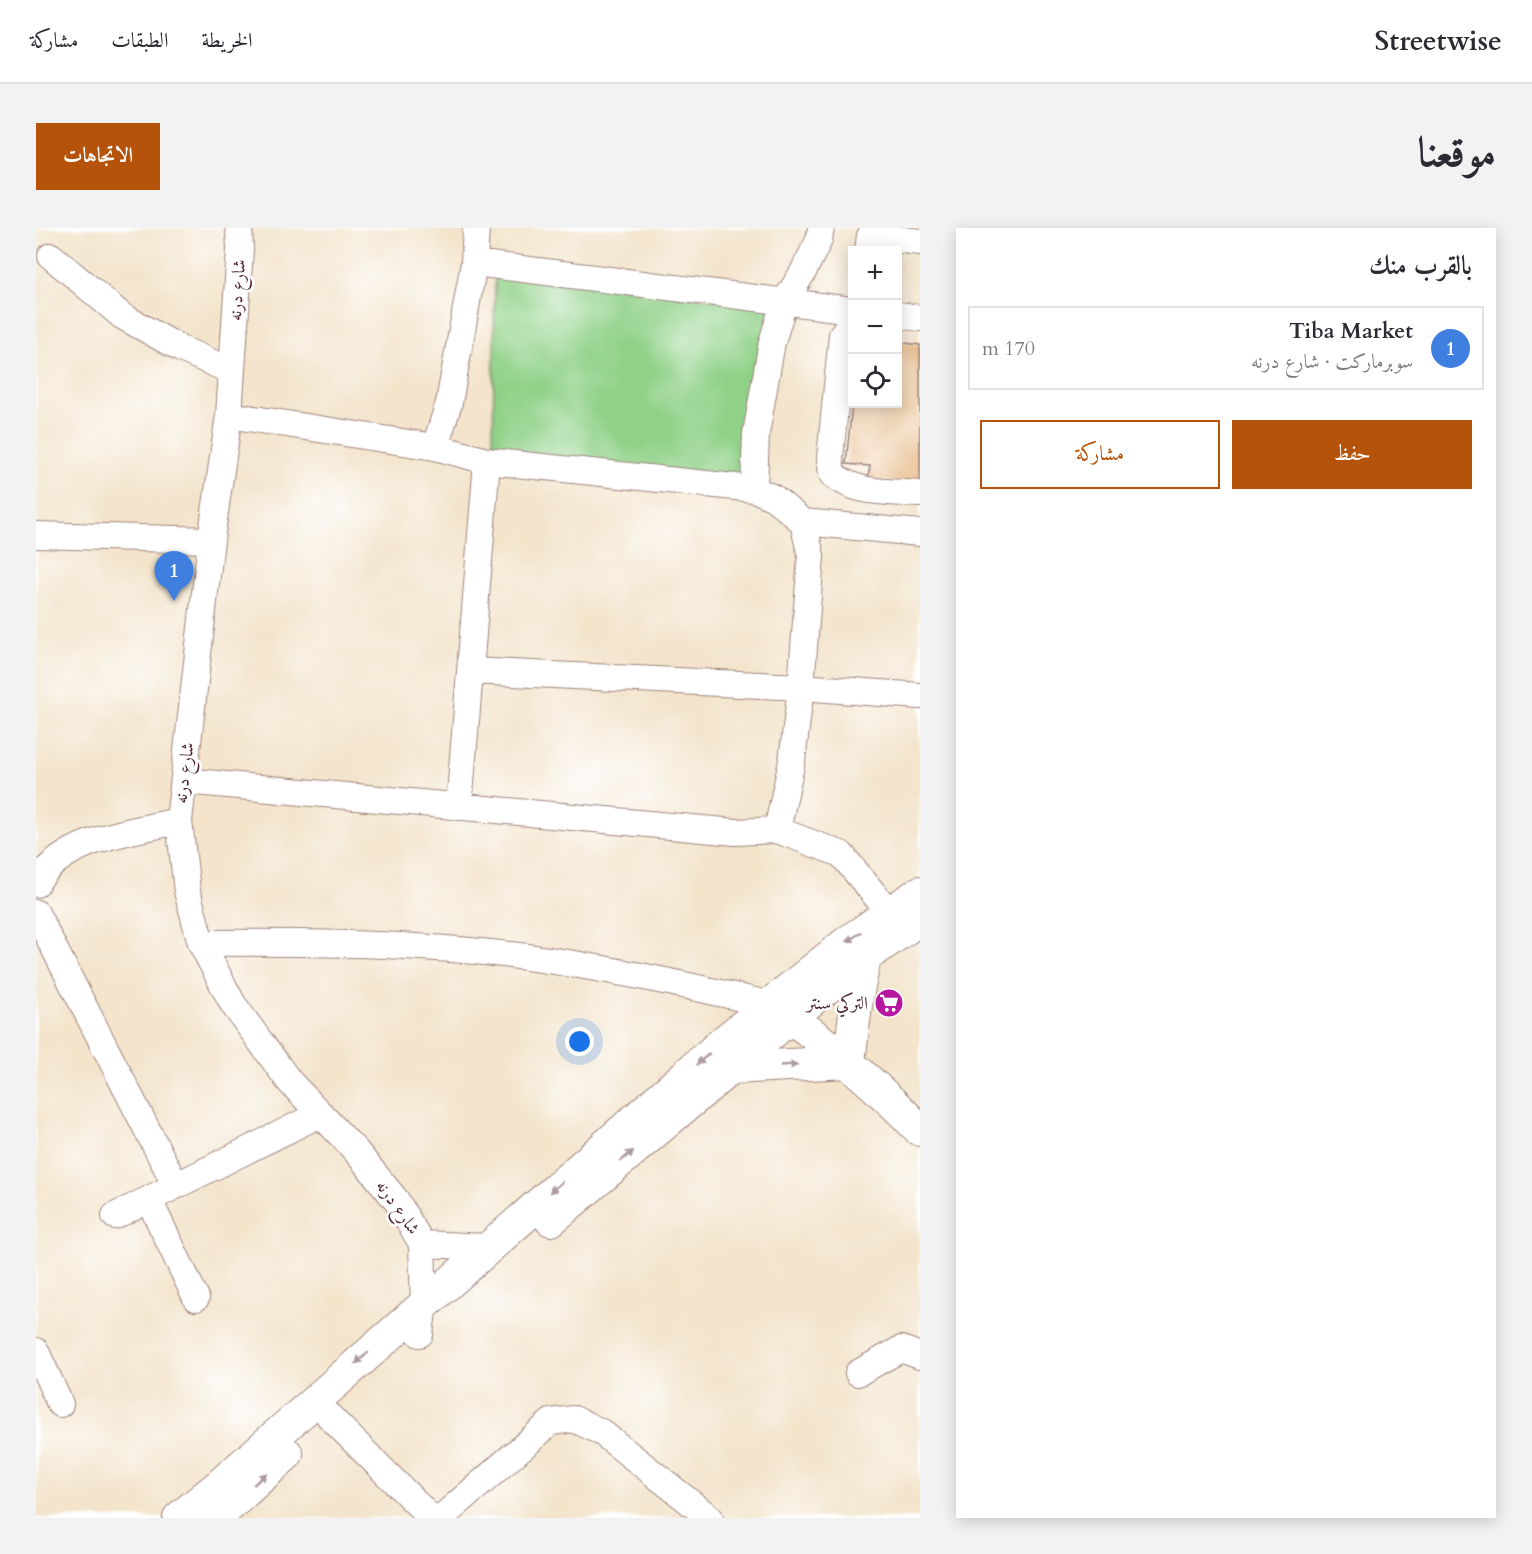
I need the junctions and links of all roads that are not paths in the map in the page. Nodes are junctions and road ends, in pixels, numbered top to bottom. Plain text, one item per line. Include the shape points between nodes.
1 (239, 228) edge
2 (476, 228) edge
3 (821, 228) edge
4 (870, 238) edge
5 (920, 242) edge
6 (51, 256) dead end
7 (474, 263) junction
8 (784, 303) junction
9 (848, 310) edge
10 (902, 316) edge
11 (920, 318) edge
12 (848, 325) edge
13 (231, 371) junction
14 (230, 415) junction
15 (435, 447) junction
16 (487, 461) junction
17 (754, 489) junction
18 (920, 494) edge
19 (803, 522) junction
20 (920, 533) edge
21 (36, 536) edge
22 (211, 540) junction
23 (470, 671) junction
24 (801, 687) junction
25 (920, 696) edge
26 (184, 781) junction
27 (459, 807) junction
28 (178, 821) junction
29 (777, 830) junction
30 (36, 884) edge
31 (920, 892) edge
32 (889, 912) junction
33 (36, 913) edge
34 (920, 919) edge
35 (201, 943) junction
36 (865, 957) junction
37 (779, 1011) junction
38 (849, 1062) junction
39 (730, 1068) junction
40 (320, 1114) junction
41 (920, 1130) edge
42 (176, 1186) junction
43 (149, 1200) junction
44 (115, 1216) dead end
45 (422, 1244) junction
46 (488, 1247) junction
47 (196, 1298) dead end
48 (422, 1319) junction
49 (36, 1351) edge
50 (920, 1356) edge
51 (858, 1374) dead end
52 (60, 1404) dead end
53 (329, 1416) junction
54 (179, 1518) edge
55 (216, 1518) edge
56 (430, 1518) edge
57 (441, 1518) edge
58 (710, 1518) edge

1 - 13 street, شارع درنه
2 - 7 street
3 - 8 street via 819,240
4 - 5 street
6 - 13 street via 122,316
7 - 8 street
7 - 15 street via 449,403
8 - 9 street
8 - 17 street via 772,342 756,434
10 - 11 street
12 - 18 street via 842,335 830,458 832,474 858,489
13 - 14 street, شارع درنه
14 - 15 street
14 - 22 street, شارع درنه
15 - 16 street
16 - 17 street
16 - 23 street
17 - 19 street via 774,498
19 - 20 street
19 - 24 street via 811,556
21 - 22 street
22 - 26 street, شارع درنه
23 - 24 street
23 - 27 street
24 - 25 street
24 - 29 street via 792,761
26 - 27 street
26 - 28 street, شارع درنه
27 - 29 street via 735,832
28 - 30 street via 110,836 73,851 44,870
28 - 35 street, شارع درنه via 187,891
29 - 32 street via 841,854
31 - 32 main road
32 -> 37 main road via 846,943
33 - 42 street
34 - 36 main road
35 - 37 street via 307,942 526,957 674,981
35 - 40 street, شارع درنه via 233,1004 289,1081
36 - 37 main road
36 - 38 main road
37 - 38 main road
37 - 39 main road
37 -> 46 main road
39 -> 38 main road
38 - 41 main road
48 -> 39 main road
40 - 42 street
40 - 45 street, شارع درنه via 396,1200
42 - 43 street
43 - 44 street
43 - 47 street
45 - 46 street, شارع درنه
45 - 48 street, شارع درنه
46 - 48 main road
48 - 53 main road
48 -> 54 main road
49 - 52 street
50 - 51 street via 901,1349
55 -> 53 main road
53 - 56 street
57 - 58 street via 550,1422 574,1419 601,1432

